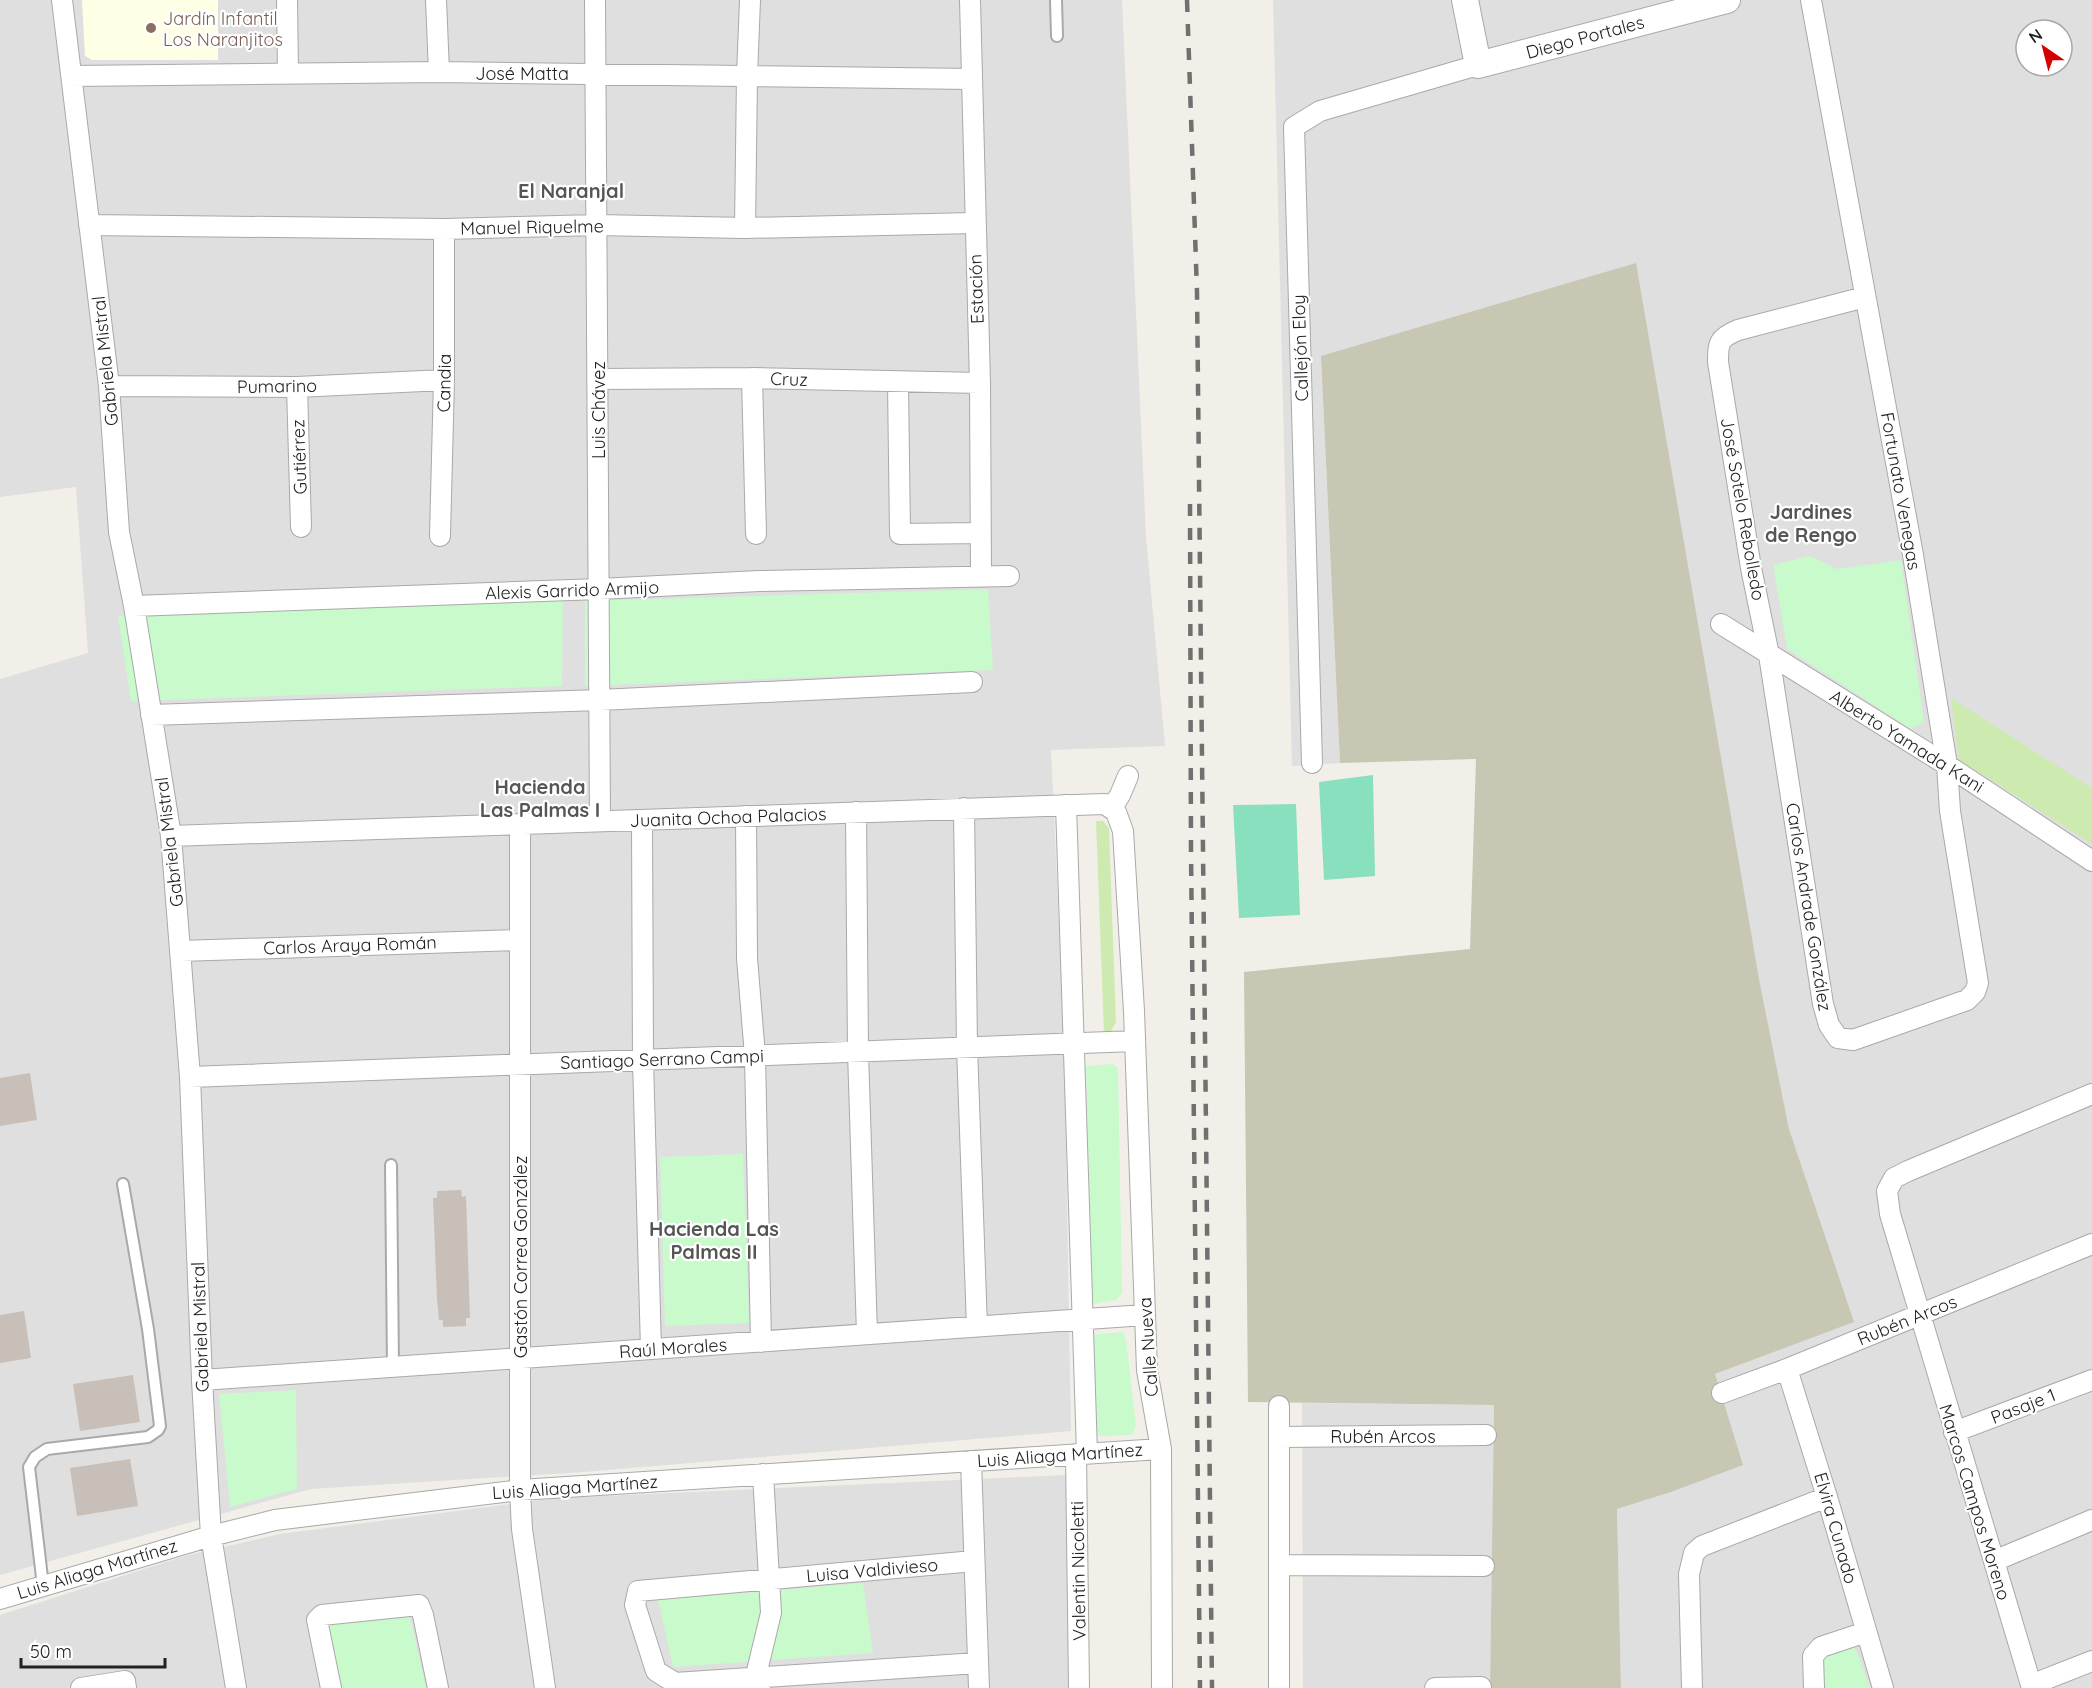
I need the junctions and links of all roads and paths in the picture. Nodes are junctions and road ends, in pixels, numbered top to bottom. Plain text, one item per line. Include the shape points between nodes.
1 (62, 0) edge
2 (287, 0) edge
3 (436, 0) edge
4 (595, 0) edge
5 (750, 0) edge
6 (970, 0) edge
7 (1056, 0) edge
8 (1465, 0) edge
9 (1726, 0) edge
10 (1811, 0) edge
11 (1057, 36) dead end
12 (1478, 65) junction
13 (439, 72) junction
14 (288, 73) junction
15 (597, 73) junction
16 (72, 76) junction
17 (747, 76) junction
18 (972, 79) junction
19 (974, 223) junction
20 (89, 225) junction
21 (598, 225) junction
22 (745, 228) junction
23 (444, 229) junction
24 (1865, 297) junction
25 (752, 378) junction
26 (598, 379) junction
27 (444, 380) junction
28 (898, 383) junction
29 (980, 383) junction
30 (109, 386) junction
31 (297, 387) junction
32 (301, 527) dead end
33 (980, 533) junction
34 (756, 534) dead end
35 (440, 536) dead end
36 (1009, 576) dead end
37 (981, 578) junction
38 (599, 589) junction
39 (134, 606) junction
40 (1721, 624) dead end
41 (1769, 655) junction
42 (972, 682) dead end
43 (600, 700) junction
44 (151, 715) junction
45 (1312, 763) dead end
46 (1947, 765) junction
47 (1128, 776) dead end
48 (1066, 805) junction
49 (1108, 806) junction
50 (964, 808) junction
51 (856, 812) junction
52 (746, 816) junction
53 (600, 820) junction
54 (642, 820) junction
55 (520, 824) junction
56 (171, 836) junction
57 (2092, 861) edge
58 (520, 940) junction
59 (181, 951) junction
60 (1978, 983) joint
61 (1135, 1041) junction
62 (1074, 1044) junction
63 (967, 1047) junction
64 (858, 1052) junction
65 (755, 1056) junction
66 (643, 1060) junction
67 (520, 1065) junction
68 (190, 1077) junction
69 (2092, 1094) edge
70 (391, 1165) dead end
71 (123, 1184) dead end
72 (2092, 1244) edge
73 (1145, 1315) junction
74 (1919, 1315) junction
75 (1083, 1320) junction
76 (977, 1327) junction
77 (867, 1334) junction
78 (761, 1342) junction
79 (651, 1349) junction
80 (520, 1358) junction
81 (393, 1367) junction
82 (1787, 1369) junction
83 (202, 1380) junction
84 (2092, 1380) edge
85 (1722, 1393) dead end
86 (1279, 1406) dead end
87 (1954, 1432) junction
88 (1486, 1436) dead end
89 (1279, 1437) junction
90 (1161, 1449) junction
91 (1082, 1454) junction
92 (971, 1461) junction
93 (763, 1474) junction
94 (520, 1490) junction
95 (1827, 1497) junction
96 (2092, 1520) edge
97 (211, 1536) junction
98 (1994, 1561) junction
99 (974, 1562) junction
100 (1279, 1565) junction
101 (1484, 1566) dead end
102 (769, 1579) junction
103 (43, 1586) junction
104 (0, 1599) edge
105 (1866, 1632) junction
106 (2092, 1661) edge
107 (978, 1663) junction
108 (759, 1683) edge
109 (126, 1684) edge
110 (1481, 1687) edge
111 (2032, 1687) edge
112 (81, 1688) edge
113 (236, 1688) edge
114 (331, 1688) edge
115 (438, 1688) edge
116 (545, 1688) edge
117 (980, 1688) edge
118 (1079, 1688) edge
119 (1162, 1688) edge
120 (1280, 1688) edge
121 (1434, 1688) edge
122 (1692, 1688) edge
123 (1814, 1688) edge
124 (1883, 1688) edge

1 - 16 street, Gabriela Mistral
2 - 14 street
3 - 13 street
4 - 15 street, Luis Chávez
5 - 17 street
6 - 18 street, Estación
7 - 11 lane
8 - 12 street
9 - 12 street, Diego Portales
10 - 24 street, Fortunato Venegas
12 - 45 street, Callejón Eloy via 1320,111 1294,128
13 - 14 street, José Matta
13 - 15 street, José Matta
14 - 16 street, José Matta
15 - 17 street, José Matta
15 - 21 street, Luis Chávez
16 - 20 street, Gabriela Mistral
17 - 18 street, José Matta
17 - 22 street
18 - 19 street, Estación
19 - 22 street, Manuel Riquelme
19 - 29 street, Estación
20 - 23 street, Manuel Riquelme
20 - 30 street, Gabriela Mistral
21 - 22 street, Manuel Riquelme
21 - 23 street, Manuel Riquelme
21 - 26 street, Luis Chávez
23 - 27 street, Candia
24 - 41 street, José Sotelo Rebolledo via 1738,330 1718,345 1751,568
24 - 46 street, Fortunato Venegas
25 - 26 street, Cruz
25 - 28 street, Cruz
25 - 34 street
26 - 38 street, Luis Chávez
27 - 31 street, Pumarino
27 - 35 street, Candia
28 - 29 street, Cruz
28 - 33 street via 900,534
29 - 33 street, Estación
30 - 31 street, Pumarino
30 - 39 street, Gabriela Mistral via 119,532
31 - 32 street, Gutiérrez
33 - 37 street, Estación
36 - 37 street, Alexis Garrido Armijo
37 - 38 street, Alexis Garrido Armijo via 759,581
38 - 39 street, Alexis Garrido Armijo
38 - 43 street, Luis Chávez
39 - 44 street, Gabriela Mistral
40 - 41 street, Alberto Yamada Kani
41 - 46 street, Alberto Yamada Kani
41 - 60 street, Carlos Andrade González via 1822,1004 1829,1025 1838,1038 1853,1040 1967,1000
42 - 43 street
43 - 44 street
43 - 53 street, Luis Chávez
44 - 56 street, Gabriela Mistral
46 - 57 street, Alberto Yamada Kani
46 - 60 street, Fortunato Venegas via 1950,811
47 - 49 street via 1120,795
48 - 49 street, Juanita Ochoa Palacios
48 - 50 street, Juanita Ochoa Palacios
48 - 62 street, Valentin Nicoletti
49 - 61 street, Calle Nueva via 1116,812 1123,831
50 - 51 street, Juanita Ochoa Palacios
50 - 63 street
51 - 52 street, Juanita Ochoa Palacios
51 - 64 street
52 - 54 street, Juanita Ochoa Palacios
52 - 65 street via 747,958
53 - 54 street, Juanita Ochoa Palacios
53 - 55 street, Juanita Ochoa Palacios
54 - 66 street
55 - 56 street, Juanita Ochoa Palacios
55 - 58 street, Gastón Correa González
56 - 59 street, Gabriela Mistral
58 - 59 street, Carlos Araya Román
58 - 67 street, Gastón Correa González
59 - 68 street, Gabriela Mistral
61 - 62 street, Santiago Serrano Campi
61 - 73 street, Calle Nueva
62 - 63 street, Santiago Serrano Campi
62 - 75 street, Valentin Nicoletti
63 - 64 street, Santiago Serrano Campi
63 - 76 street
64 - 65 street, Santiago Serrano Campi
64 - 77 street
65 - 66 street, Santiago Serrano Campi
65 - 78 street
66 - 67 street, Santiago Serrano Campi
66 - 79 street
67 - 68 street, Santiago Serrano Campi
67 - 80 street, Gastón Correa González
68 - 83 street, Gabriela Mistral
69 - 74 street, Marcos Campos Moreno via 1894,1178 1887,1191 1890,1215
70 - 81 lane
71 - 103 lane via 160,1426 148,1437 47,1449 35,1457 29,1467
72 - 74 street, Rubén Arcos
73 - 75 street, Raúl Morales
73 - 90 street, Calle Nueva via 1147,1370
74 - 82 street, Rubén Arcos
74 - 87 street, Marcos Campos Moreno
75 - 76 street, Raúl Morales
75 - 91 street, Valentin Nicoletti
76 - 77 street, Raúl Morales
77 - 78 street, Raúl Morales
78 - 79 street, Raúl Morales
79 - 80 street, Raúl Morales
80 - 81 street, Raúl Morales
80 - 94 street, Gastón Correa González
81 - 83 street, Raúl Morales
82 - 85 street, Rubén Arcos
82 - 95 street, Elvira Cunado
83 - 97 street, Gabriela Mistral
84 - 87 street, Pasaje 1
86 - 89 street
87 - 98 street, Marcos Campos Moreno
88 - 89 street, Rubén Arcos
89 - 100 street
90 - 91 street, Luis Aliaga Martínez
90 - 119 street, Calle Nueva
91 - 92 street, Luis Aliaga Martínez
91 - 118 street, Valentin Nicoletti
92 - 93 street, Luis Aliaga Martínez
92 - 99 street
93 - 94 street, Luis Aliaga Martínez
93 - 102 street
94 - 97 street, Luis Aliaga Martínez via 275,1520
94 - 116 street, Gastón Correa González
95 - 105 street, Elvira Cunado
95 - 122 street via 1702,1546 1694,1553 1689,1574
96 - 98 street
97 - 103 street, Luis Aliaga Martínez
97 - 113 street, Gabriela Mistral
98 - 111 street, Marcos Campos Moreno
99 - 102 street, Luisa Valdivieso
99 - 107 street
100 - 101 street
100 - 120 street
102 - 108 street via 771,1613 757,1671
102 - 108 street, Luisa Valdivieso via 638,1591 635,1605 656,1671 675,1683
103 - 104 street, Luis Aliaga Martínez
105 - 123 street via 1821,1647 1813,1656
105 - 124 street, Elvira Cunado
106 - 111 street
107 - 108 street
107 - 117 street
109 - 112 street
110 - 121 street
114 - 115 street via 317,1620 322,1615 419,1605

